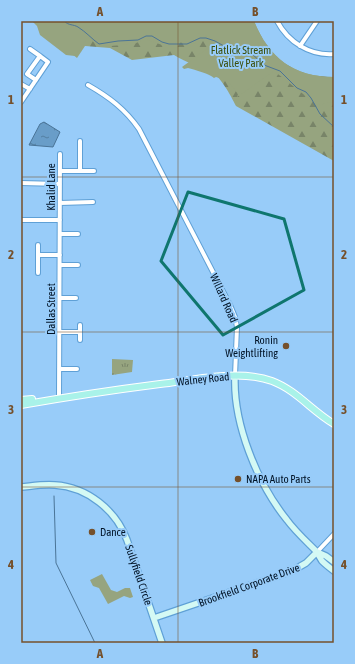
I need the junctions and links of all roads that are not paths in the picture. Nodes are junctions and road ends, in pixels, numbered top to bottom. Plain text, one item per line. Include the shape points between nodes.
1 (277, 21) edge
2 (317, 21) edge
3 (300, 46) junction
4 (30, 49) dead end
5 (334, 54) edge
6 (40, 56) junction
7 (36, 80) junction
8 (21, 84) edge
9 (88, 85) dead end
10 (30, 89) junction
11 (21, 102) edge
12 (80, 141) dead end
13 (60, 154) dead end
14 (60, 171) junction
15 (80, 171) junction
16 (94, 171) dead end
17 (21, 183) edge
18 (60, 184) junction
19 (93, 202) dead end
20 (60, 203) junction
21 (21, 220) edge
22 (60, 220) junction
23 (60, 234) junction
24 (78, 234) dead end
25 (38, 245) dead end
26 (38, 255) junction
27 (60, 255) junction
28 (60, 265) junction
29 (78, 265) dead end
30 (38, 273) dead end
31 (60, 298) junction
32 (76, 298) dead end
33 (80, 325) dead end
34 (60, 332) junction
35 (80, 332) junction
36 (80, 340) dead end
37 (59, 369) junction
38 (77, 369) dead end
39 (235, 376) junction
40 (59, 398) junction
41 (21, 400) edge
42 (21, 404) edge
43 (334, 424) edge
44 (21, 487) edge
45 (334, 534) edge
46 (317, 552) junction
47 (334, 562) edge
48 (334, 571) edge
49 (154, 618) junction
50 (162, 643) edge

1 - 3 street via 286,34
2 - 3 street
3 - 5 street via 318,53
4 - 6 street
6 - 7 street via 48,62
6 - 7 street via 27,74
7 - 10 street
8 - 10 street
9 - 39 street, Willard Road via 119,106 139,129 230,305 237,327
10 - 11 street
12 - 15 street
13 - 14 street, Khalid Lane
14 - 15 street
14 - 18 street, Khalid Lane
15 - 16 street
17 - 18 street
18 - 20 street, Khalid Lane
19 - 20 street
20 - 22 street, Khalid Lane
21 - 22 street
22 - 23 street, Dallas Street
23 - 24 street
23 - 27 street, Dallas Street
25 - 26 street
26 - 27 street
26 - 30 street
27 - 28 street, Dallas Street
28 - 29 street
28 - 31 street, Dallas Street
31 - 32 street
31 - 34 street, Dallas Street
33 - 35 street
34 - 35 street
34 - 37 street, Dallas Street
35 - 36 street
37 - 38 street
37 - 40 street, Dallas Street
39 - 40 main road, Walney Road
39 - 43 main road, Walney Road via 258,378 280,384
39 - 46 street, Willard Road via 241,423 257,471 287,521
40 - 41 main road, Walney Road
40 - 42 main road, Walney Road
44 - 49 street, Sullyfield Circle via 47,484 69,487 104,506 124,533
45 - 46 street, Brookfield Corporate Drive
46 - 47 street, Willard Road
46 - 48 street, Willard Road via 322,561
46 - 49 street, Brookfield Corporate Drive via 306,563 292,571
49 - 50 street, Sullyfield Circle

